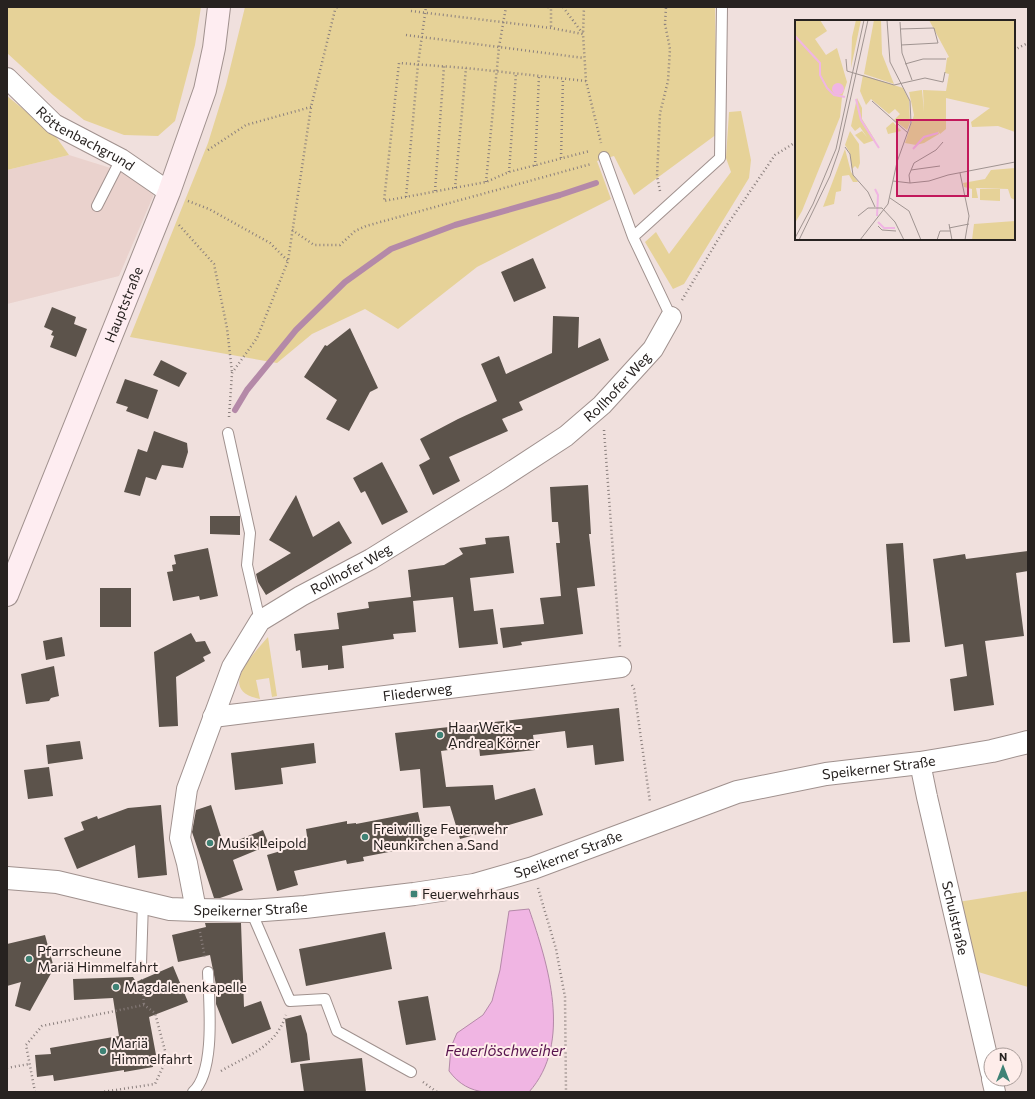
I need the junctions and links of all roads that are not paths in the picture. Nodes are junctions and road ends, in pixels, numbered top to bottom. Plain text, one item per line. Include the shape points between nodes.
1 (219, 7) edge
2 (722, 7) edge
3 (7, 78) edge
4 (603, 155) road end
5 (121, 159) junction
6 (169, 192) junction
7 (97, 206) dead end
8 (633, 237) junction
9 (671, 317) joint
10 (228, 433) road end
11 (7, 595) edge
12 (260, 621) junction
13 (621, 667) road end
14 (213, 717) junction
15 (1028, 742) edge
16 (920, 763) junction
17 (7, 878) edge
18 (143, 902) junction
19 (196, 910) junction
20 (251, 911) junction
21 (141, 964) road end
22 (208, 972) road end
23 (985, 1047) edge
24 (411, 1072) dead end
25 (193, 1092) edge

1 - 6 main road, Hauptstraße via 205,90
2 - 8 lane via 720,158
3 - 5 street, Röttenbachgrund via 54,124
4 - 8 lane
5 - 6 street, Röttenbachgrund
5 - 7 lane
6 - 11 main road, Hauptstraße
8 - 9 lane
9 - 12 street, Rollhofer Weg via 653,348 602,405 566,436 371,559 300,596
10 - 12 lane via 250,533 247,565
12 - 14 street, Rollhofer Weg via 232,667
13 - 14 street, Fliederweg
14 - 19 street, Rollhofer Weg via 188,789 180,838
15 - 16 street, Speikerner Straße
16 - 20 street, Speikerner Straße via 826,774 737,792 533,868 474,885 323,906
16 - 23 street, Schulstraße
17 - 18 street, Speikerner Straße via 57,882
18 - 19 street, Speikerner Straße via 170,909
18 - 21 lane
19 - 20 street, Speikerner Straße
20 - 24 lane via 290,1001 325,999 337,1031
22 - 25 lane via 209,1048 202,1080

